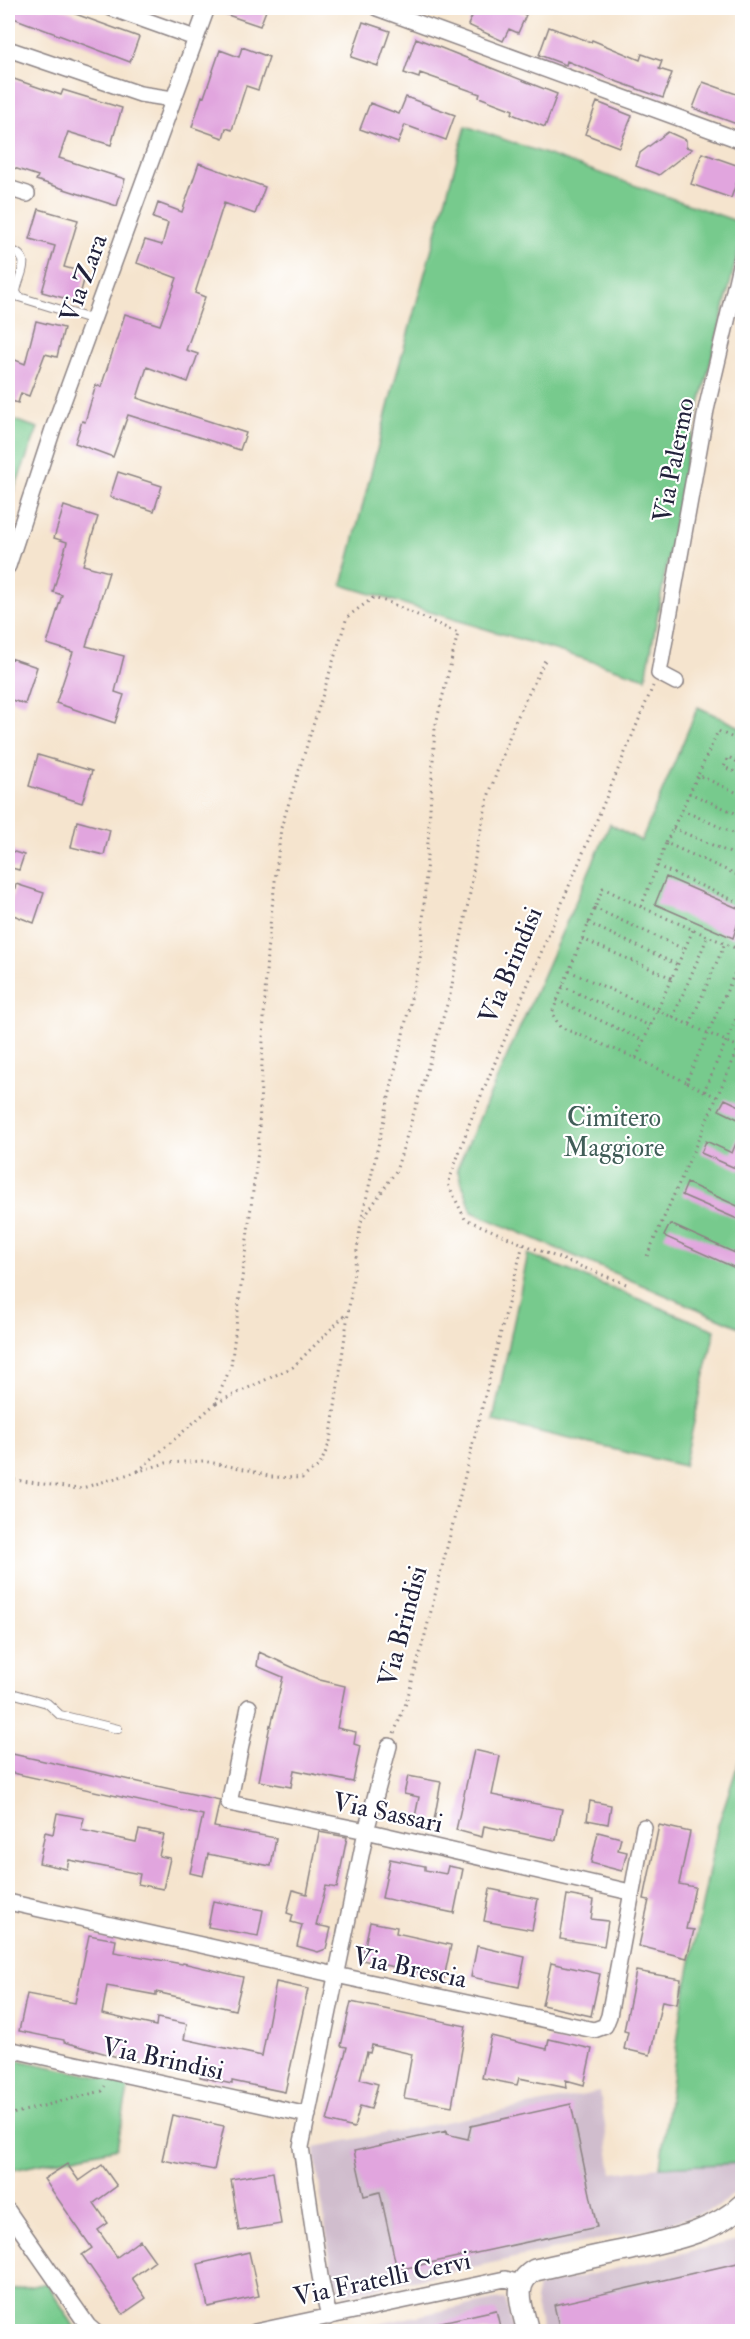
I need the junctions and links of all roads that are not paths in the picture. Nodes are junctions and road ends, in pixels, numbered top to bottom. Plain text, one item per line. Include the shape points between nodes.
1 (111, 8) edge
2 (207, 8) edge
3 (377, 8) edge
4 (195, 38) junction
5 (8, 49) edge
6 (173, 99) junction
7 (742, 141) edge
8 (8, 188) edge
9 (27, 194) dead end
10 (8, 249) edge
11 (742, 257) edge
12 (93, 320) junction
13 (8, 566) edge
14 (676, 682) dead end
15 (8, 1692) edge
16 (249, 1707) dead end
17 (118, 1729) dead end
18 (389, 1746) road end
19 (644, 1827) dead end
20 (366, 1831) junction
21 (630, 1892) junction
22 (8, 1902) edge
23 (336, 1976) junction
24 (8, 2049) edge
25 (308, 2115) junction
26 (742, 2205) edge
27 (8, 2211) edge
28 (520, 2290) junction
29 (329, 2317) junction
30 (95, 2331) edge
31 (255, 2331) edge
32 (528, 2331) edge

1 - 4 street
2 - 4 street, Via Zara
3 - 7 street
4 - 6 street, Via Zara
5 - 6 street via 140,94
6 - 12 street, Via Zara
8 - 9 street
10 - 12 lane via 23,258 16,292 19,297
11 - 14 street, Via Palermo via 706,410 659,673
12 - 13 street, Via Zara
15 - 17 lane via 47,1703 60,1715
16 - 20 street, Via Sassari via 230,1803
18 - 20 street
19 - 21 street, Via Brescia
20 - 21 street, Via Sassari
20 - 23 street
21 - 23 street, Via Brescia via 609,2016 605,2026 594,2030
22 - 23 street, Via Brescia
23 - 25 street
24 - 25 street, Via Brindisi
25 - 29 street via 301,2147
26 - 28 main road via 722,2222 680,2238 535,2270 524,2276
27 - 30 street
28 - 29 street, Via Fratelli Cervi via 506,2279
28 - 32 main road
29 - 31 street, Via Fratelli Cervi

